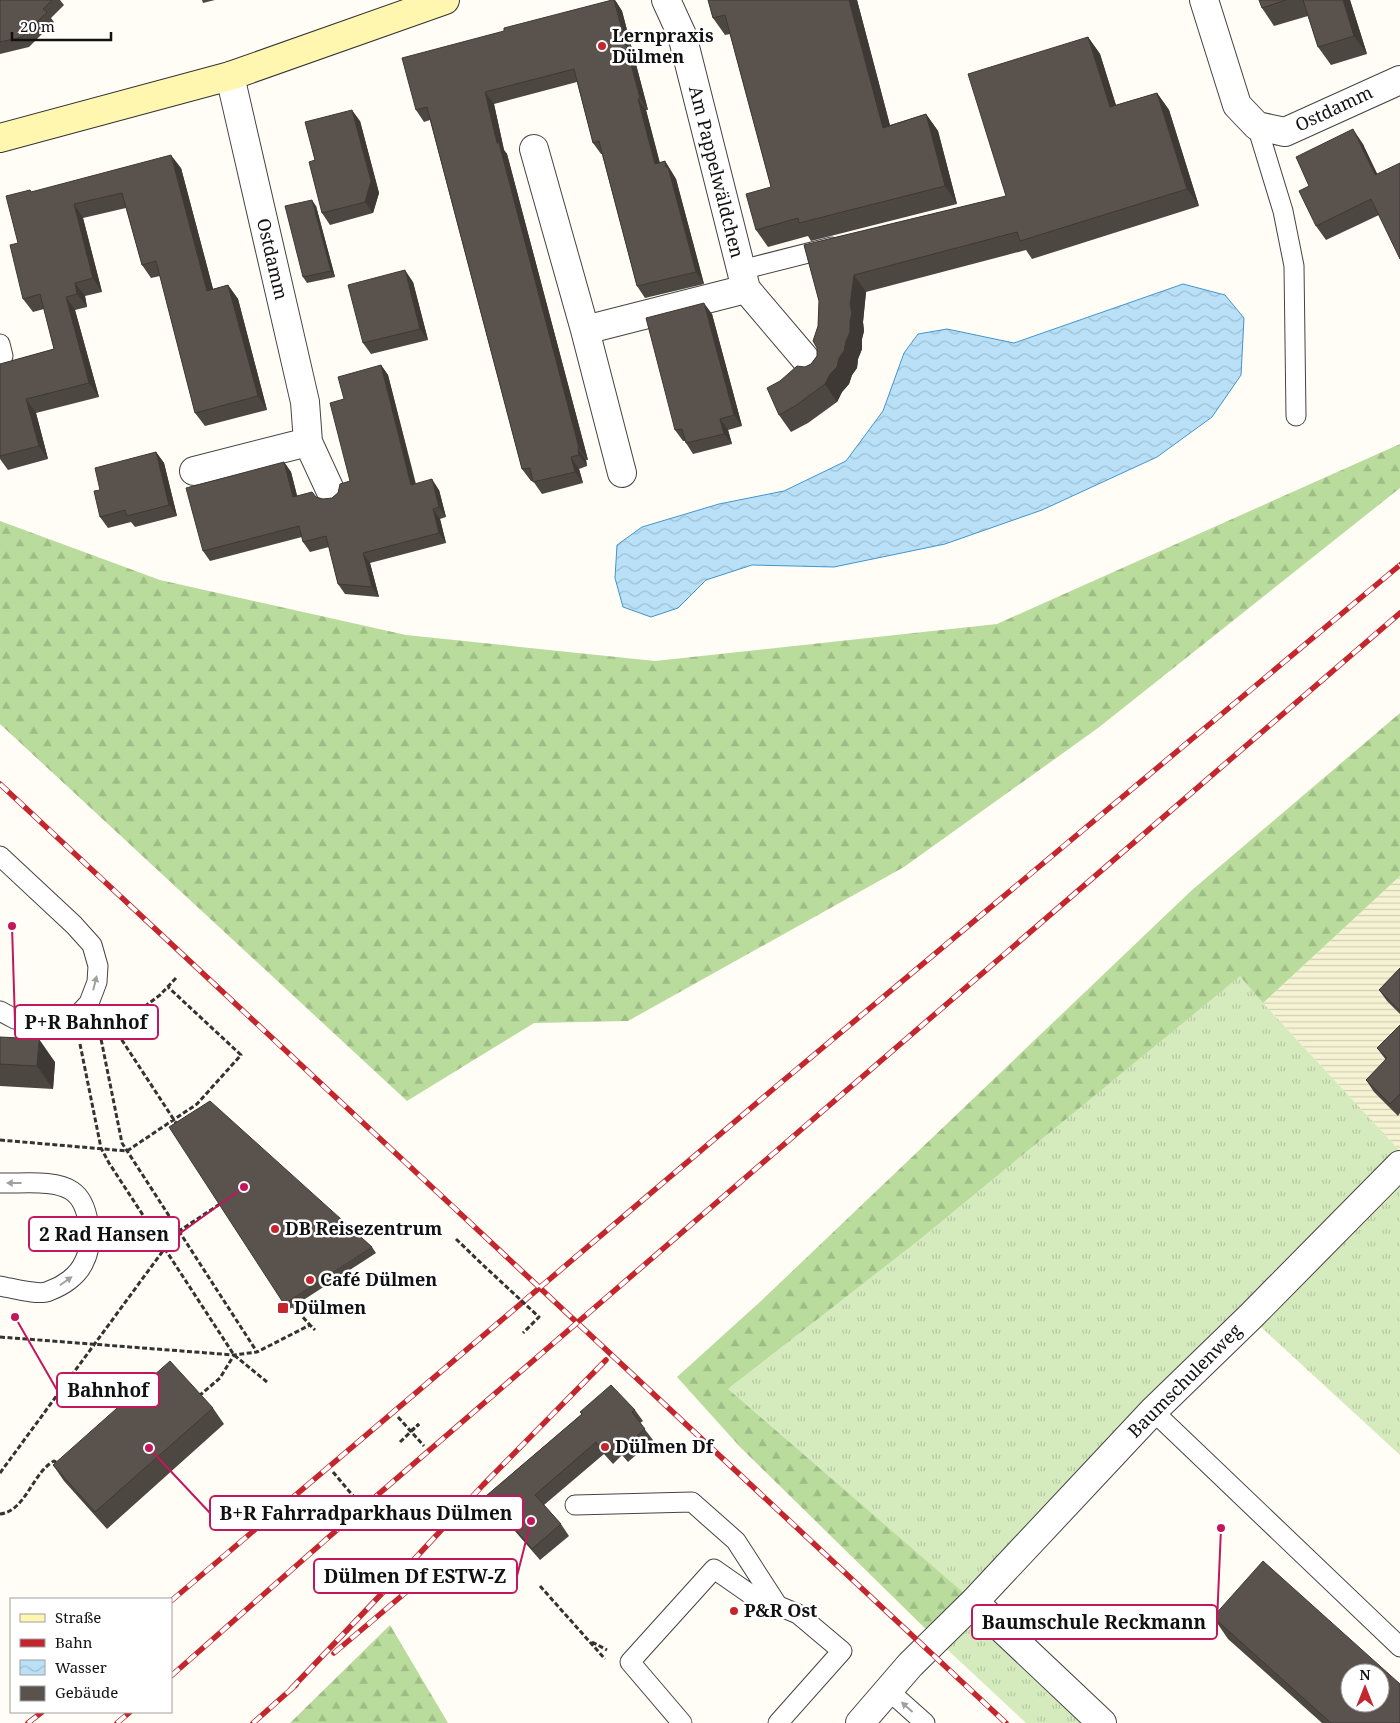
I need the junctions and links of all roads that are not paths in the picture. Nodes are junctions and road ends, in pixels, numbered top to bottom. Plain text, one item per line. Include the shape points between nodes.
1 (445, 0) edge
2 (666, 0) edge
3 (1204, 0) edge
4 (230, 76) junction
5 (1400, 80) edge
6 (1257, 126) junction
7 (0, 138) edge
8 (534, 150) dead end
9 (846, 244) edge
10 (743, 280) junction
11 (585, 330) junction
12 (814, 369) edge
13 (1296, 416) dead end
14 (308, 442) junction
15 (194, 471) dead end
16 (622, 473) dead end
17 (332, 494) dead end
18 (0, 856) edge
19 (0, 1011) edge
20 (1400, 1164) edge
21 (0, 1183) edge
22 (0, 1286) edge
23 (1153, 1411) junction
24 (575, 1505) dead end
25 (974, 1602) junction
26 (778, 1606) junction
27 (1400, 1647) edge
28 (888, 1690) junction
29 (682, 1723) edge
30 (778, 1723) edge
31 (860, 1723) edge
32 (925, 1723) edge
33 (1102, 1723) edge

1 - 4 street
2 - 10 street, Am Pappelwäldchen via 682,35
3 - 6 street via 1236,105
4 - 7 street
4 - 14 street, Ostdamm via 305,402
5 - 6 street, Ostdamm via 1285,132
6 - 13 lane via 1283,210 1294,266
8 - 11 street
9 - 10 lane
10 - 11 street
10 - 12 street, Am Pappelwäldchen
11 - 16 street
14 - 15 street
14 - 17 street, Ostdamm
19 -> 18 lane via 15,1020 47,1023 74,1018 88,1003 97,982 98,966 92,945
20 - 23 street, Baumschulenweg
22 -> 21 lane via 47,1292 70,1280 85,1262 90,1237 87,1211 72,1191 50,1183
23 - 25 street, Baumschulenweg
23 - 27 lane
24 - 26 lane via 692,1502 736,1541
25 - 28 street, Baumschulenweg
25 - 33 street
26 - 29 lane via 750,1594 714,1569 630,1662
26 - 30 lane via 798,1614 842,1651
28 - 31 street, Baumschulenweg
32 -> 28 lane

